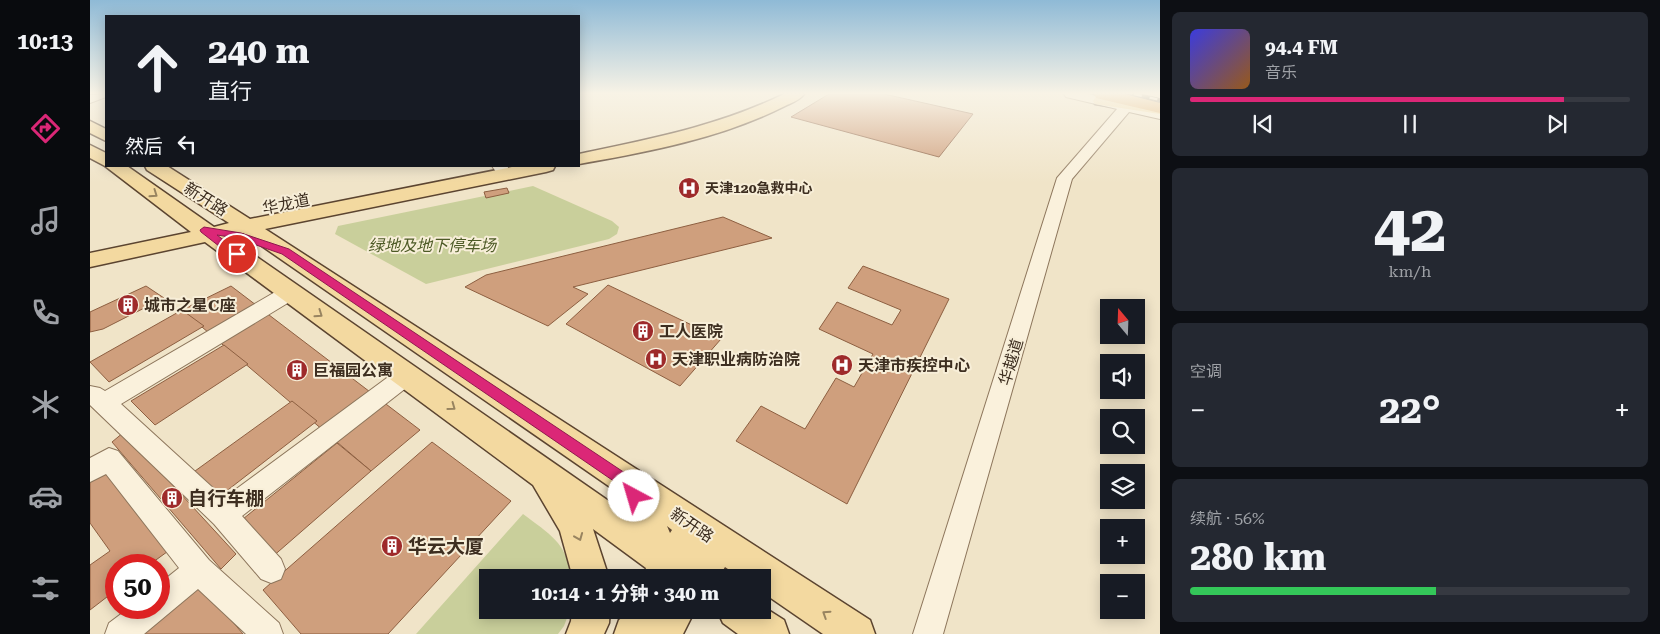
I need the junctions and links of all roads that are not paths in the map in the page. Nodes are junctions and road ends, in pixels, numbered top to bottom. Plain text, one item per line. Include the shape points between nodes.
1 (689, 124) edge
2 (728, 124) edge
3 (1112, 124) edge
4 (90, 126) edge
5 (105, 135) edge
6 (580, 148) edge
7 (90, 150) edge
8 (580, 159) edge
9 (105, 160) edge
10 (116, 167) edge
11 (155, 167) edge
12 (479, 167) edge
13 (537, 167) edge
14 (502, 171) edge
15 (218, 227) junction
16 (90, 245) edge
17 (90, 260) edge
18 (251, 265) junction
19 (90, 267) edge
20 (289, 293) junction
21 (406, 375) junction
22 (97, 399) edge
23 (535, 466) junction
24 (90, 471) edge
25 (623, 479) junction
26 (223, 515) junction
27 (707, 535) junction
28 (271, 569) dead end
29 (589, 569) edge
30 (668, 569) edge
31 (671, 569) edge
32 (675, 569) edge
33 (199, 570) junction
34 (779, 589) edge
35 (170, 594) edge
36 (139, 619) edge
37 (590, 619) edge
38 (634, 619) edge
39 (650, 619) edge
40 (657, 619) edge
41 (670, 619) edge
42 (749, 619) edge
43 (120, 634) edge
44 (268, 634) edge
45 (585, 634) edge
46 (624, 634) edge
47 (633, 634) edge
48 (650, 634) edge
49 (661, 634) edge
50 (770, 634) edge
51 (856, 634) edge
52 (928, 634) edge

1 - 6 main road
2 - 8 main road
3 - 52 street, 华越道 via 1065,178
4 - 5 main road
7 - 9 main road
10 -> 15 main road, 新开路
11 - 15 main road, 新开路
12 - 15 main road, 华龙道
13 - 14 main road
14 - 15 main road
15 - 16 main road
15 - 17 main road
15 - 18 main road, 新开路
15 - 25 main road, 新开路 via 286,252
18 - 19 main road via 214,250 186,248
18 - 20 main road, 新开路
20 -> 21 main road, 新开路
20 - 22 street
21 -> 23 main road, 新开路
21 - 26 street
22 - 26 street
23 -> 29 main road via 572,520
23 - 30 main road, 新开路
24 - 33 street via 109,459
25 - 27 main road, 新开路
25 - 31 main road via 643,510
26 - 28 street
27 - 32 main road
27 - 34 main road, 新开路
33 - 35 street
33 - 44 street
51 -> 34 main road, 新开路
36 - 43 street
37 - 45 main road
38 - 46 main road
39 - 47 main road
40 - 48 main road
41 - 49 main road
42 - 50 main road

